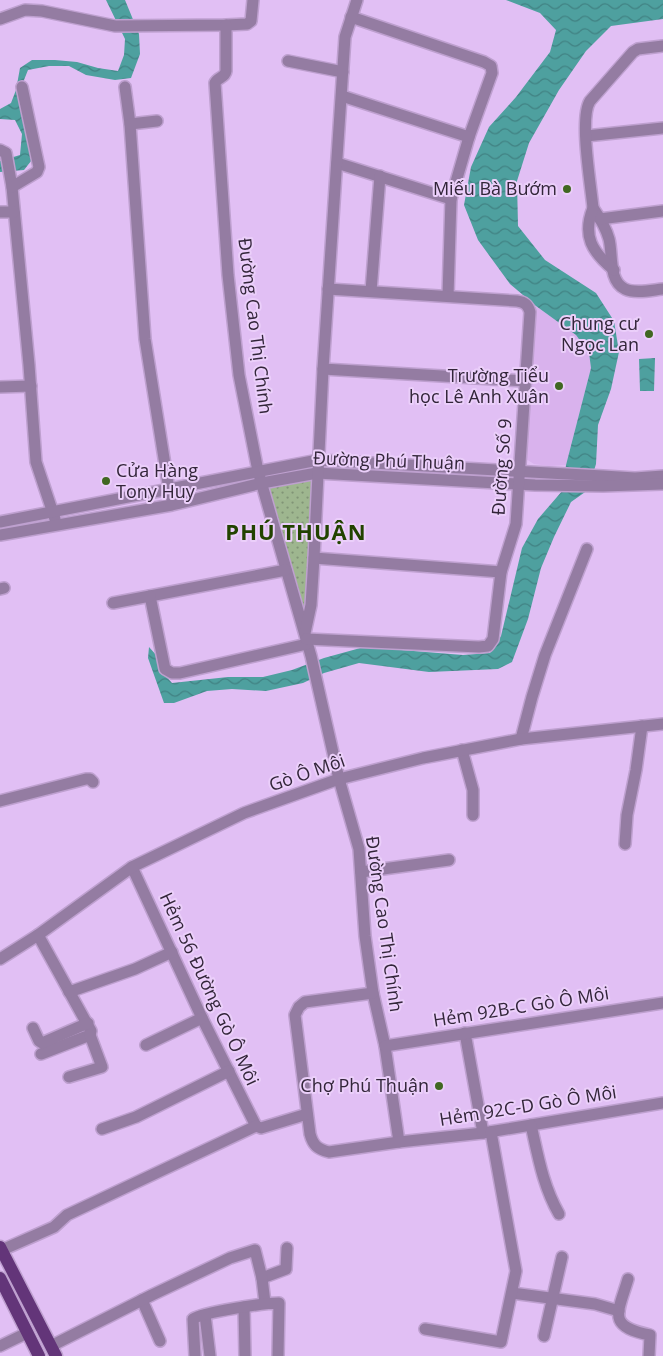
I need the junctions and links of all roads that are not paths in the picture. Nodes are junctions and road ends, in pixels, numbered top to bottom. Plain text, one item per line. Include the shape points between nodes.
1 (253, 0) edge
2 (358, 0) edge
3 (351, 17) junction
4 (0, 19) edge
5 (226, 25) junction
6 (663, 46) edge
7 (288, 61) dead end
8 (343, 72) junction
9 (22, 87) dead end
10 (124, 87) dead end
11 (342, 96) junction
12 (157, 121) dead end
13 (130, 124) junction
14 (663, 128) edge
15 (586, 136) junction
16 (469, 138) junction
17 (3, 153) edge
18 (337, 163) junction
19 (380, 176) junction
20 (12, 183) junction
21 (451, 198) junction
22 (594, 208) junction
23 (663, 210) edge
24 (0, 212) edge
25 (14, 212) junction
26 (600, 219) junction
27 (614, 270) junction
28 (328, 289) junction
29 (663, 289) edge
30 (371, 291) junction
31 (448, 296) junction
32 (323, 369) junction
33 (526, 381) junction
34 (31, 386) junction
35 (0, 388) edge
36 (318, 460) junction
37 (258, 471) junction
38 (520, 471) junction
39 (317, 474) junction
40 (663, 476) edge
41 (603, 481) junction
42 (262, 484) junction
43 (519, 484) junction
44 (663, 484) edge
45 (169, 490) junction
46 (172, 505) junction
47 (53, 512) junction
48 (0, 522) edge
49 (57, 524) junction
50 (0, 535) edge
51 (587, 549) dead end
52 (314, 558) junction
53 (286, 570) junction
54 (501, 572) junction
55 (150, 596) junction
56 (113, 603) dead end
57 (307, 644) junction
58 (663, 724) edge
59 (642, 726) junction
60 (521, 740) junction
61 (462, 750) junction
62 (340, 779) junction
63 (93, 782) dead end
64 (0, 801) edge
65 (473, 815) dead end
66 (625, 844) dead end
67 (449, 860) dead end
68 (132, 867) junction
69 (361, 872) junction
70 (38, 935) junction
71 (172, 952) junction
72 (0, 959) edge
73 (69, 992) junction
74 (373, 993) junction
75 (663, 1003) edge
76 (202, 1018) junction
77 (88, 1023) junction
78 (33, 1028) dead end
79 (465, 1033) junction
80 (90, 1035) junction
81 (146, 1045) dead end
82 (385, 1046) junction
83 (42, 1054) dead end
84 (229, 1071) junction
85 (69, 1077) dead end
86 (663, 1103) edge
87 (307, 1114) junction
88 (531, 1125) junction
89 (256, 1126) junction
90 (102, 1128) dead end
91 (487, 1133) junction
92 (399, 1142) junction
93 (559, 1214) dead end
94 (287, 1248) dead end
95 (1, 1249) edge
96 (562, 1257) dead end
97 (0, 1278) edge
98 (262, 1278) junction
99 (628, 1279) dead end
100 (512, 1293) junction
101 (552, 1298) junction
102 (142, 1300) junction
103 (265, 1303) junction
104 (244, 1308) junction
105 (619, 1311) junction
106 (205, 1314) junction
107 (425, 1329) dead end
108 (27, 1333) junction
109 (544, 1336) dead end
110 (160, 1341) dead end
111 (0, 1346) edge
112 (54, 1351) edge
113 (39, 1356) edge
114 (195, 1356) edge
115 (210, 1356) edge
116 (245, 1356) edge
117 (278, 1356) edge
118 (648, 1356) edge

1 - 5 street via 251,21
2 - 3 street
3 - 8 street
3 - 16 street via 490,66 492,73
4 - 5 street via 26,10 115,26
5 - 37 street, Đường Cao Thị Chính via 226,72 215,83 228,275 239,375
6 - 15 street via 633,52 587,106
7 - 8 street
8 - 11 street
9 - 20 street via 39,168
10 - 13 street
11 - 16 street
11 - 18 street
12 - 13 street
13 - 45 street via 145,339
14 - 15 street
15 - 22 street
16 - 21 street
17 - 20 street
18 - 19 street
18 - 28 street
19 - 21 street
19 - 30 street
20 - 25 street
21 - 31 street
22 - 26 street
22 - 27 street via 588,235 596,254
23 - 26 street
24 - 25 street
25 - 34 street
26 - 27 street via 610,240
27 - 29 street via 618,284 626,290
28 - 30 street, Đường Số 9
28 - 32 street
30 - 31 street, Đường Số 9
31 - 33 street, Đường Số 9 via 518,301 528,306
32 - 33 street
32 - 36 street
33 - 38 street, Đường Số 9
34 - 35 street
34 - 47 street via 36,462
36 - 37 street, Đường Phú Thuận
36 - 38 street, Đường Phú Thuận
36 - 39 street
37 - 42 street, Đường Cao Thị Chính
37 - 45 street, Đường Phú Thuận
38 - 41 street, Đường Phú Thuận via 550,472
38 - 43 street, Đường Số 9
39 - 42 street, Đường Phú Thuận
39 - 43 street, Đường Phú Thuận
39 - 52 street
40 - 41 street
41 - 43 street, Đường Phú Thuận
41 - 44 street, Đường Phú Thuận
42 - 46 street, Đường Phú Thuận
42 - 53 street, Đường Cao Thị Chính
43 - 54 street, Đường Số 9 via 516,524
45 - 46 street
45 - 47 street, Đường Phú Thuận
46 - 49 street, Đường Phú Thuận
47 - 48 street, Đường Phú Thuận
47 - 49 street
49 - 50 street, Đường Phú Thuận
51 - 60 street via 545,655
52 - 54 street
52 - 57 street
53 - 55 street
53 - 57 street, Đường Cao Thị Chính
54 - 57 street, Đường Số 9 via 493,639 488,646
55 - 56 street
55 - 57 street, Đường Số 9 via 165,669 172,673
57 - 62 street, Đường Cao Thị Chính
58 - 59 street, Gò Ô Môi
59 - 60 street, Gò Ô Môi
59 - 66 street via 626,815
60 - 61 street, Gò Ô Môi
61 - 62 street, Gò Ô Môi
61 - 65 street via 473,790
62 - 68 street, Gò Ô Môi via 244,813
62 - 69 street, Đường Cao Thị Chính via 359,849
63 - 64 street via 86,779
67 - 69 street
68 - 70 street, Gò Ô Môi
68 - 71 street, Hẻm 56 Đường Gò Ô Môi
69 - 74 street, Đường Cao Thị Chính
70 - 72 street, Gò Ô Môi
70 - 73 street
71 - 73 street
71 - 76 street, Hẻm 56 Đường Gò Ô Môi
73 - 77 street
74 - 82 street, Đường Cao Thị Chính
74 - 87 street, Hẻm 92C-D Gò Ô Môi via 305,1002 299,1007 295,1022
75 - 79 street, Hẻm 92B-C Gò Ô Môi
76 - 81 street
76 - 84 street, Hẻm 56 Đường Gò Ô Môi
77 - 78 street via 42,1043
77 - 80 street via 92,1031
79 - 82 street, Hẻm 92B-C Gò Ô Môi
79 - 91 street
80 - 83 street
80 - 85 street via 102,1068
82 - 92 street, Đường Cao Thị Chính
84 - 89 street, Hẻm 56 Đường Gò Ô Môi
84 - 90 street via 136,1117
86 - 88 street, Hẻm 92C-D Gò Ô Môi
87 - 89 street via 260,1128
87 - 92 street, Hẻm 92C-D Gò Ô Môi via 312,1142 322,1151
88 - 91 street, Hẻm 92C-D Gò Ô Môi
88 - 93 street via 540,1170
89 - 95 street via 67,1215 54,1227
91 - 92 street, Hẻm 92C-D Gò Ô Môi
91 - 100 street via 516,1270
94 - 98 street via 286,1269
95 - 112 main road
96 - 101 street
97 - 108 main road
98 - 102 street via 255,1250 230,1258
98 - 103 street
99 - 105 street
100 - 101 street
100 - 107 street via 501,1342
101 - 105 street
101 - 109 street
102 - 110 street
102 - 112 street
103 - 104 street
103 - 117 street via 280,1303
104 - 106 street
104 - 116 street
105 - 118 street via 622,1326 650,1335
106 - 114 street via 193,1319
106 - 115 street
108 - 111 street
108 - 113 main road

